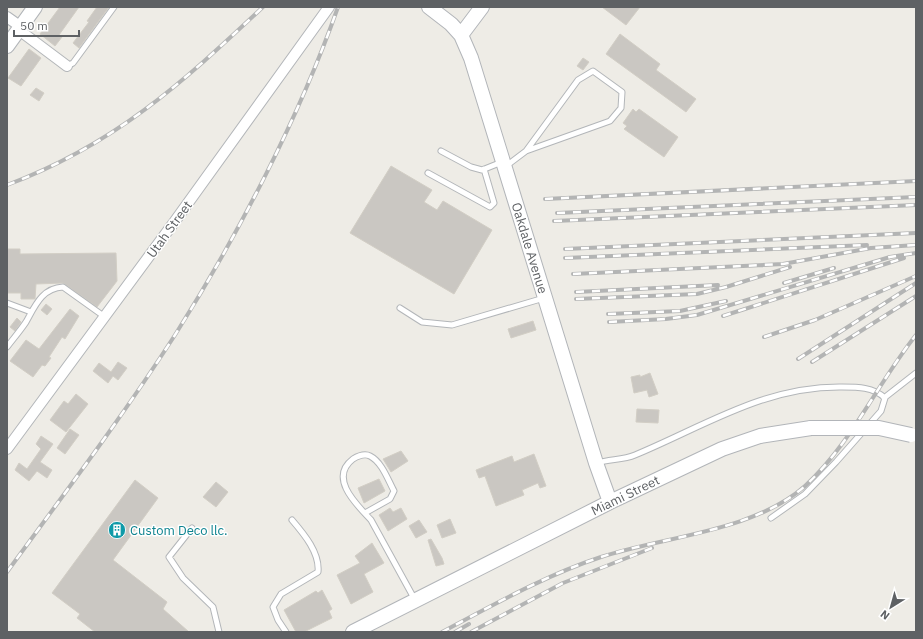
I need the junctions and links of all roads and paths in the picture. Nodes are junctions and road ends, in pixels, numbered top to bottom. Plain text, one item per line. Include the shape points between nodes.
1 (35, 7) edge
2 (114, 7) edge
3 (329, 7) edge
4 (429, 7) edge
5 (482, 7) edge
6 (7, 17) edge
7 (20, 28) junction
8 (461, 35) junction
9 (7, 46) edge
10 (66, 66) joint
11 (441, 151) dead end
12 (526, 151) junction
13 (504, 164) junction
14 (484, 169) junction
15 (428, 173) dead end
16 (545, 298) junction
17 (7, 303) edge
18 (400, 308) dead end
19 (31, 312) junction
20 (105, 317) junction
21 (7, 347) edge
22 (916, 373) edge
23 (884, 398) junction
24 (914, 435) edge
25 (7, 449) edge
26 (596, 463) junction
27 (610, 502) junction
28 (365, 514) junction
29 (771, 518) dead end
30 (292, 520) dead end
31 (192, 528) dead end
32 (415, 601) junction
33 (219, 632) edge
34 (286, 632) edge
35 (353, 632) edge

1 - 7 street
2 - 10 lane via 73,63
3 - 20 street, Utah Street
4 - 8 street, Oakdale Avenue
5 - 8 street
6 - 7 street
7 - 9 street
7 - 10 street
8 - 13 street, Oakdale Avenue via 471,58
11 - 14 lane via 470,167
12 - 12 lane via 578,80 593,71 622,92 621,108 610,121
12 - 13 lane
13 - 14 lane
13 - 16 street, Oakdale Avenue
14 - 15 lane via 494,203 490,207
16 - 18 lane via 452,325 422,322
16 - 26 street, Oakdale Avenue
17 - 19 lane
19 - 20 lane via 45,293 63,287
19 - 21 lane
20 - 25 street, Utah Street
22 - 23 lane
23 - 26 lane via 864,388 817,387 790,392 754,401 634,455
23 - 29 lane via 881,411 836,462 805,494
24 - 27 street, Miami Street, bridge via 879,428 811,428 760,436 722,449
26 - 27 street, Oakdale Avenue
27 - 32 street, Miami Street
28 - 28 lane via 348,495 344,485 343,474 348,463 358,455 369,455 379,463 394,492 390,499
28 - 32 lane via 371,520
30 - 34 lane via 303,533 319,563 318,572 282,594 273,607
31 - 33 lane via 169,557 183,578 213,607
32 - 35 street, Miami Street

